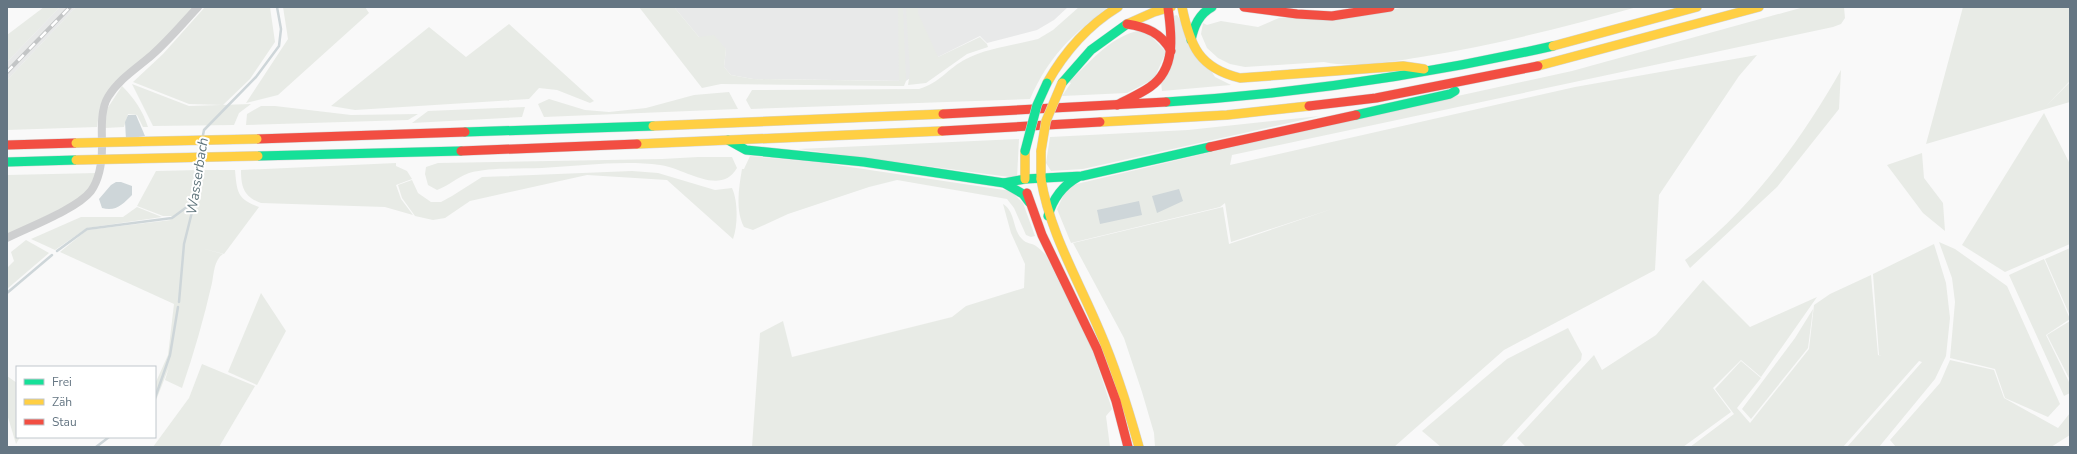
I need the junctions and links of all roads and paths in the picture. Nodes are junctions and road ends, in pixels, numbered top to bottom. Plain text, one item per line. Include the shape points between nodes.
1 (198, 7) edge
2 (1118, 7) edge
3 (1169, 7) edge
4 (1182, 7) edge
5 (1212, 7) edge
6 (1244, 7) edge
7 (1390, 7) edge
8 (1697, 7) edge
9 (1759, 7) edge
10 (1126, 24) junction
11 (1191, 40) junction
12 (1171, 51) junction
13 (1434, 71) junction
14 (1468, 81) junction
15 (1116, 106) junction
16 (728, 140) junction
17 (7, 145) edge
18 (7, 162) edge
19 (1082, 176) junction
20 (1025, 179) junction
21 (1041, 179) junction
22 (1004, 183) junction
23 (1029, 202) junction
24 (1048, 216) junction
25 (7, 238) edge
26 (1128, 447) edge
27 (1138, 447) edge

1 - 25 street via 167,42 123,79 107,98 104,106 102,158 92,190 75,205
2 - 20 main road, bridge via 1080,35 1059,62 1047,83 1037,104 1025,151
3 - 10 main road
3 - 12 main road
4 - 11 main road
5 - 11 main road via 1200,16
6 - 7 main road via 1332,16
8 - 13 main road via 1583,39
9 - 14 main road via 1586,55
10 - 12 main road via 1142,26 1159,34
10 - 21 main road, bridge via 1092,49 1074,66 1062,83 1048,115 1041,151
11 - 13 main road via 1205,64 1213,70 1240,78 1403,66
12 - 15 main road via 1166,69 1156,82
13 - 15 main road via 1229,98
14 - 16 main road via 1361,100 1219,116
14 - 19 main road via 1450,94
15 - 17 main road, bridge via 786,121
16 - 18 main road, bridge via 476,151
16 - 22 main road via 746,150 864,162
19 - 21 main road
19 - 24 main road via 1060,189
20 - 21 main road
20 - 22 main road
20 - 23 main road
21 - 24 main road
22 - 23 main road via 1019,191
23 - 26 main road via 1097,350 1116,401
24 - 27 main road via 1114,363

